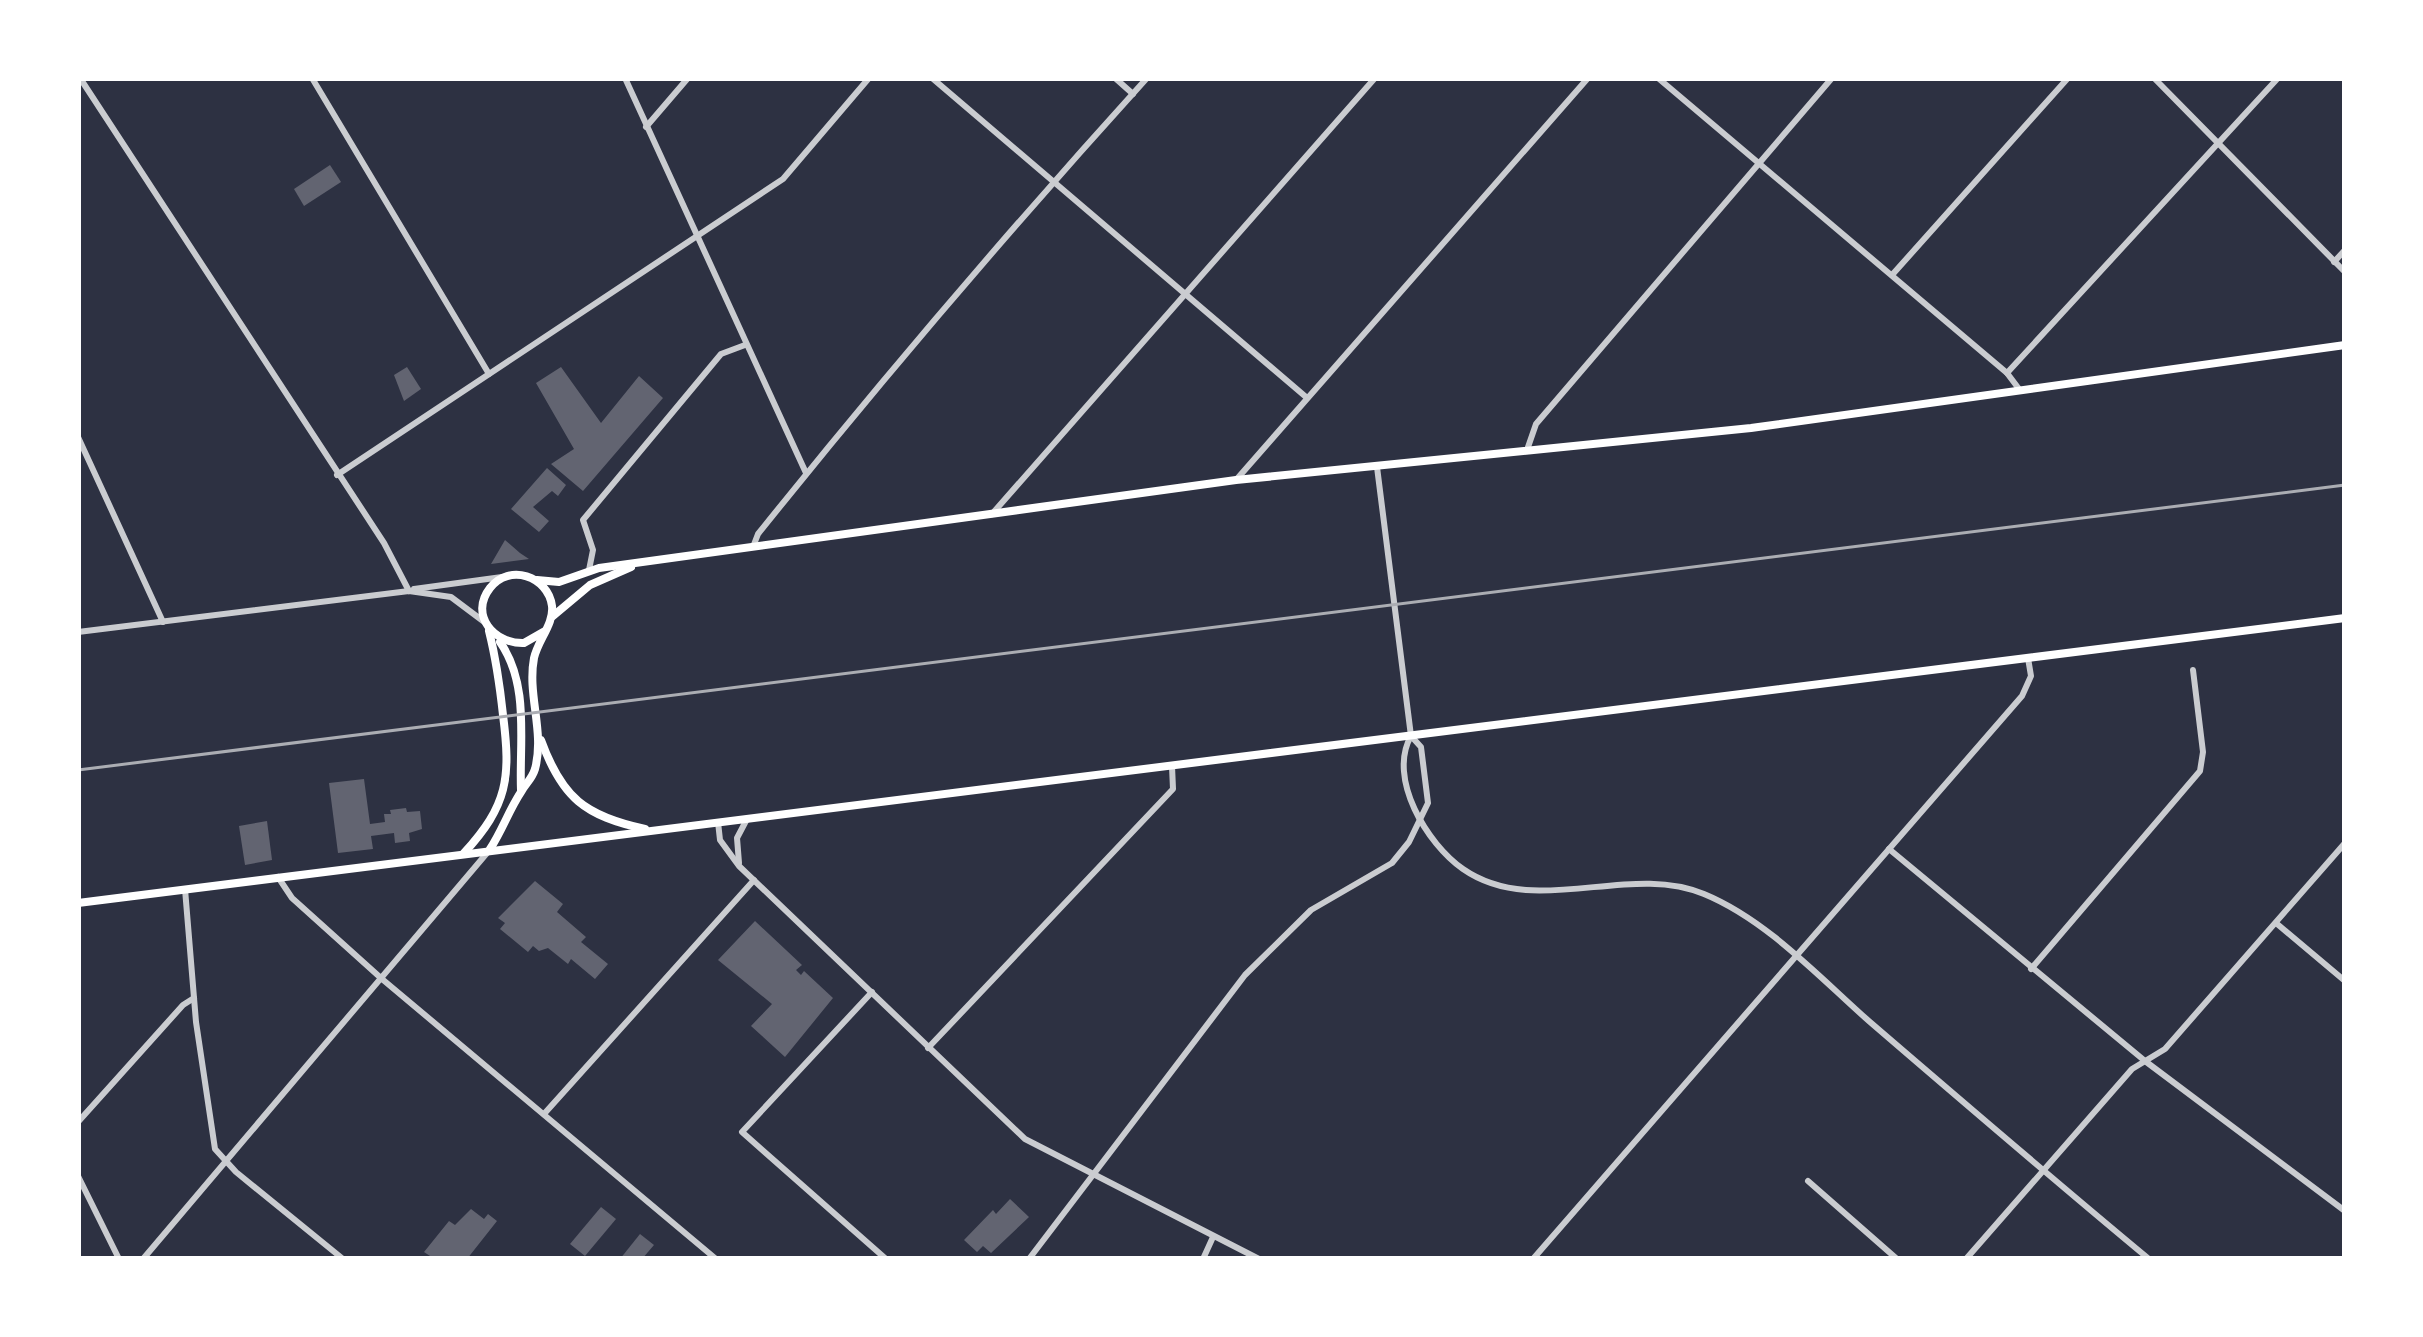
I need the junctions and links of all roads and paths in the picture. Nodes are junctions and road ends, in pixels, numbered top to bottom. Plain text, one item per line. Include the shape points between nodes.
1 (80, 78) edge
2 (312, 78) edge
3 (625, 78) edge
4 (688, 78) edge
5 (868, 78) edge
6 (932, 78) edge
7 (1115, 78) edge
8 (1148, 78) edge
9 (1376, 78) edge
10 (1588, 78) edge
11 (1658, 78) edge
12 (1832, 78) edge
13 (2068, 78) edge
14 (2154, 78) edge
15 (2278, 78) edge
16 (1133, 94) junction
17 (646, 127) junction
18 (2218, 142) junction
19 (1758, 162) junction
20 (1052, 183) junction
21 (695, 236) junction
22 (2345, 250) edge
23 (2334, 262) junction
24 (2345, 272) edge
25 (1892, 275) junction
26 (1183, 295) junction
27 (745, 345) junction
28 (2345, 345) edge
29 (490, 374) junction
30 (2007, 374) junction
31 (2019, 388) junction
32 (1306, 397) junction
33 (78, 437) edge
34 (1527, 450) junction
35 (1377, 467) junction
36 (806, 474) junction
37 (337, 475) junction
38 (1236, 480) junction
39 (990, 516) junction
40 (753, 547) junction
41 (638, 564) junction
42 (589, 570) junction
43 (506, 576) junction
44 (537, 580) junction
45 (409, 591) junction
46 (552, 617) junction
47 (2345, 618) edge
48 (163, 622) junction
49 (486, 626) junction
50 (545, 631) junction
51 (78, 632) edge
52 (497, 638) junction
53 (2028, 658) junction
54 (2193, 670) dead end
55 (539, 736) junction
56 (1411, 736) junction
57 (1172, 766) junction
58 (521, 792) junction
59 (747, 819) junction
60 (1420, 820) junction
61 (718, 822) junction
62 (652, 831) junction
63 (2345, 842) edge
64 (1889, 848) junction
65 (489, 850) junction
66 (464, 854) junction
67 (739, 866) junction
68 (278, 877) junction
69 (754, 880) junction
70 (184, 889) junction
71 (78, 903) edge
72 (2276, 923) junction
73 (1797, 959) junction
74 (2030, 969) junction
75 (382, 979) junction
76 (2345, 981) edge
77 (872, 992) junction
78 (194, 998) junction
79 (928, 1048) junction
80 (2145, 1061) junction
81 (544, 1114) junction
82 (78, 1122) edge
83 (225, 1162) junction
84 (2043, 1171) junction
85 (1091, 1175) junction
86 (78, 1176) edge
87 (1808, 1180) dead end
88 (2345, 1211) edge
89 (1213, 1237) junction
90 (119, 1259) edge
91 (143, 1259) edge
92 (343, 1259) edge
93 (716, 1259) edge
94 (886, 1259) edge
95 (1029, 1259) edge
96 (1202, 1259) edge
97 (1259, 1259) edge
98 (1533, 1259) edge
99 (1897, 1259) edge
100 (1966, 1259) edge
101 (2149, 1259) edge

1 - 37 street
2 - 29 street
3 - 17 street
4 - 17 street
5 - 21 street via 783,179
6 - 20 street
7 - 16 street
8 - 16 street
9 - 26 street
10 - 32 street
11 - 19 street
12 - 19 street
13 - 25 street
14 - 18 street
15 - 18 street
16 - 20 street
17 - 21 street
18 - 23 street
18 - 30 street
19 - 25 street
19 - 34 street via 1535,424
20 - 26 street
20 - 36 street
21 - 27 street
21 - 29 street
22 - 23 street
23 - 24 street
25 - 30 street
26 - 32 street
26 - 39 street
27 - 36 street
27 - 42 street via 721,354 583,520 594,557
28 - 31 main road
29 - 37 street
30 - 31 street
31 - 34 main road via 1751,428
32 - 38 street
33 - 48 street
34 - 35 main road
35 - 38 main road
35 - 56 street
36 - 40 street
37 - 45 street
38 - 39 main road
39 - 40 main road
40 - 41 main road
41 - 42 main road
41 - 46 main road via 590,585
42 - 44 main road via 559,583
43 - 44 main road
43 - 45 street
43 - 49 main road via 487,592
44 - 46 main road via 550,596
45 - 48 street
45 - 49 street via 451,597
46 - 50 main road
47 - 53 main road
48 - 51 street
49 - 52 main road
49 - 66 main road via 508,773 493,818
50 - 52 main road via 524,643
50 - 55 main road via 533,662
52 - 58 main road via 516,682
53 - 56 main road
53 - 64 street via 2029,687
54 - 74 street via 2200,770
55 - 58 main road via 536,766
55 - 62 main road via 555,775 585,809
56 - 57 main road
56 - 60 street via 1404,749
56 - 60 street via 1421,747 1428,803
57 - 59 main road
57 - 79 street via 1173,789
58 - 65 main road
59 - 61 main road
59 - 67 street via 737,838
60 - 73 street via 1452,861 1493,885 1528,891 1663,884 1700,892
60 - 85 street via 1393,863 1311,910 1245,974
61 - 62 main road
61 - 67 street
62 - 65 main road
63 - 72 street
64 - 73 street
64 - 74 street
65 - 66 main road
65 - 75 street
66 - 68 main road
67 - 69 street
68 - 70 main road
68 - 75 street
69 - 77 street
69 - 81 street
70 - 71 main road
70 - 78 street
72 - 76 street
72 - 80 street via 2165,1049
73 - 84 street
73 - 98 street
74 - 80 street
75 - 81 street
75 - 83 street
77 - 79 street
77 - 94 street via 742,1132
78 - 82 street
78 - 83 street via 208,1123
79 - 85 street via 1025,1139
80 - 84 street
80 - 88 street
81 - 93 street
83 - 91 street
83 - 92 street
84 - 100 street
84 - 101 street
85 - 89 street
85 - 95 street
86 - 90 street
87 - 99 street
89 - 96 street
89 - 97 street

